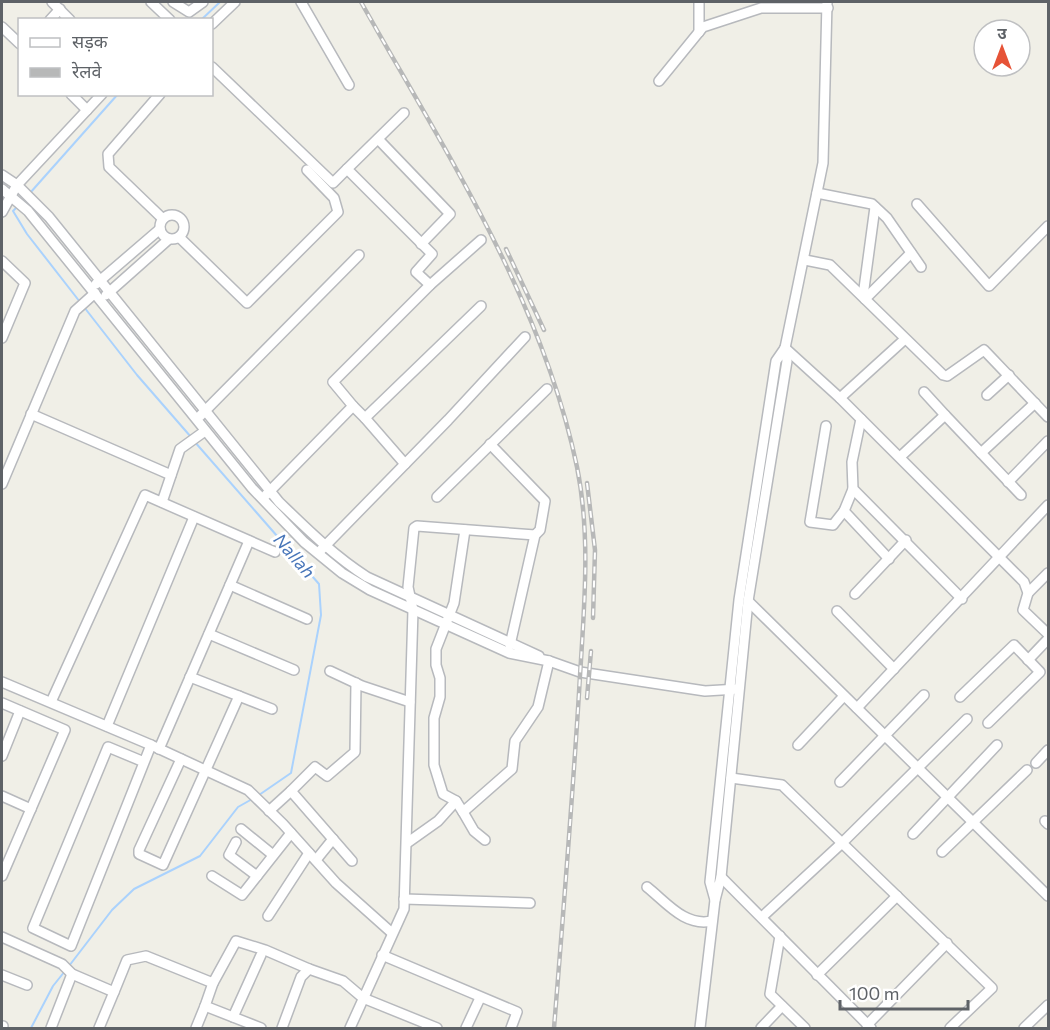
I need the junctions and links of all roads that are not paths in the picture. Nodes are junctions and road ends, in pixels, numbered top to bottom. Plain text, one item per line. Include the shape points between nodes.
1 (52, 2) edge
2 (151, 2) edge
3 (173, 2) edge
4 (203, 2) edge
5 (235, 2) edge
6 (301, 2) edge
7 (699, 2) edge
8 (761, 5) edge
9 (828, 5) edge
10 (60, 9) junction
11 (52, 18) edge
12 (68, 18) edge
13 (168, 18) edge
14 (213, 23) edge
15 (2, 27) edge
16 (699, 32) junction
17 (18, 42) edge
18 (213, 68) edge
19 (659, 81) dead end
20 (349, 85) dead end
21 (73, 96) edge
22 (100, 96) edge
23 (158, 96) edge
24 (87, 110) junction
25 (404, 113) dead end
26 (378, 139) junction
27 (347, 169) junction
28 (307, 170) dead end
29 (2, 175) edge
30 (17, 185) junction
31 (817, 193) junction
32 (13, 198) edge
33 (917, 204) dead end
34 (875, 207) junction
35 (2, 212) edge
36 (161, 224) junction
37 (1048, 226) edge
38 (174, 238) junction
39 (481, 240) dead end
40 (422, 244) junction
41 (911, 253) junction
42 (359, 255) dead end
43 (805, 260) junction
44 (2, 261) edge
45 (921, 267) dead end
46 (100, 280) junction
47 (430, 285) junction
48 (110, 292) junction
49 (94, 294) junction
50 (864, 298) junction
51 (481, 306) dead end
52 (525, 337) dead end
53 (2, 338) edge
54 (905, 339) junction
55 (785, 348) junction
56 (1010, 375) junction
57 (547, 389) dead end
58 (924, 392) dead end
59 (987, 395) dead end
60 (840, 398) junction
61 (1035, 403) junction
62 (353, 406) junction
63 (205, 412) junction
64 (31, 414) junction
65 (945, 415) junction
66 (1048, 417) edge
67 (364, 418) junction
68 (861, 419) junction
69 (196, 420) junction
70 (826, 426) dead end
71 (205, 431) junction
72 (1048, 441) edge
73 (490, 444) junction
74 (981, 453) junction
75 (900, 457) junction
76 (405, 464) junction
77 (171, 475) junction
78 (1008, 482) junction
79 (2, 484) edge
80 (853, 489) junction
81 (270, 491) junction
82 (1021, 495) dead end
83 (437, 497) dead end
84 (262, 499) junction
85 (162, 502) junction
86 (1048, 505) edge
87 (844, 511) junction
88 (194, 517) junction
89 (465, 530) junction
90 (535, 535) junction
91 (906, 540) junction
92 (249, 541) junction
93 (325, 545) junction
94 (275, 552) dead end
95 (317, 553) junction
96 (997, 556) junction
97 (889, 559) junction
98 (1048, 573) edge
99 (230, 585) junction
100 (1028, 593) junction
101 (855, 594) dead end
102 (408, 596) junction
103 (962, 598) junction
104 (748, 601) junction
105 (413, 610) junction
106 (837, 611) dead end
107 (307, 618) dead end
108 (449, 621) junction
109 (209, 634) junction
110 (1048, 637) edge
111 (511, 641) junction
112 (509, 653) junction
113 (1028, 660) junction
114 (549, 661) junction
115 (894, 669) junction
116 (294, 670) dead end
117 (330, 671) dead end
118 (190, 677) junction
119 (2, 682) edge
120 (356, 683) junction
121 (734, 689) junction
122 (924, 695) dead end
123 (239, 696) junction
124 (844, 696) junction
125 (960, 698) dead end
126 (51, 702) junction
127 (410, 702) junction
128 (2, 703) edge
129 (857, 708) junction
130 (272, 709) dead end
131 (21, 711) junction
132 (967, 719) dead end
133 (988, 723) dead end
134 (111, 728) junction
135 (884, 735) junction
136 (798, 744) dead end
137 (997, 745) dead end
138 (108, 747) junction
139 (155, 747) junction
140 (1048, 750) edge
141 (2, 756) edge
142 (181, 759) junction
143 (144, 762) junction
144 (1036, 763) dead end
145 (919, 766) junction
146 (206, 770) junction
147 (1027, 770) dead end
148 (731, 778) junction
149 (840, 782) dead end
150 (291, 791) junction
151 (2, 796) edge
152 (948, 796) junction
153 (456, 801) junction
154 (31, 809) junction
155 (269, 811) junction
156 (463, 812) junction
157 (972, 821) junction
158 (241, 829) dead end
159 (291, 833) junction
160 (913, 834) dead end
161 (333, 839) junction
162 (485, 840) dead end
163 (236, 842) dead end
164 (407, 843) junction
165 (842, 843) junction
166 (942, 852) dead end
167 (273, 855) junction
168 (312, 857) junction
169 (352, 861) dead end
170 (2, 876) edge
171 (212, 876) dead end
172 (257, 876) junction
173 (721, 877) junction
174 (647, 887) dead end
175 (897, 896) junction
176 (1048, 896) edge
177 (404, 899) junction
178 (715, 900) junction
179 (530, 903) dead end
180 (268, 916) dead end
181 (762, 917) junction
182 (712, 921) junction
183 (392, 933) junction
184 (780, 936) junction
185 (2, 937) edge
186 (946, 943) junction
187 (382, 955) junction
188 (261, 956) dead end
189 (309, 969) junction
190 (2, 975) edge
191 (72, 975) junction
192 (817, 975) junction
193 (213, 983) junction
194 (27, 985) dead end
195 (114, 992) junction
196 (363, 998) junction
197 (480, 998) junction
198 (1048, 1005) edge
199 (205, 1006) junction
200 (782, 1006) junction
201 (233, 1017) junction
202 (869, 1027) edge
203 (466, 1028) edge
204 (51, 1029) edge
205 (99, 1029) edge
206 (196, 1029) edge
207 (261, 1029) edge
208 (282, 1029) edge
209 (350, 1029) edge
210 (437, 1029) edge
211 (511, 1029) edge
212 (700, 1029) edge
213 (761, 1029) edge
214 (804, 1029) edge
215 (950, 1029) edge
216 (1024, 1029) edge

1 - 10 street
2 - 13 street
3 - 4 street via 189,12
5 - 14 street
6 - 20 street
7 - 16 street
8 - 9 street
8 - 16 street
9 - 31 street via 823,163
10 - 11 street
10 - 12 street
15 - 17 street
16 - 19 street
18 - 27 street via 333,183
21 - 24 street
22 - 24 street
23 - 36 street via 108,154 109,167
24 - 30 street
25 - 26 street
26 - 27 street
26 - 40 street via 450,214
27 - 40 street
28 - 38 street via 334,198 338,212 247,303
29 - 30 street
30 - 32 street
30 - 46 street
31 - 34 street
31 - 43 street
32 - 35 street
32 - 49 street
33 - 37 street via 989,286
34 - 41 street
34 - 50 street
36 - 38 street
36 - 38 street via 167,215 179,217 184,227
36 - 46 street
38 - 48 street
39 - 47 street
40 - 47 street via 432,254 416,272
41 - 45 street
41 - 50 street
42 - 63 street
43 - 50 street via 830,266
43 - 55 street
44 - 53 street via 25,283
46 - 48 street
46 - 49 street
47 - 62 street via 333,382
48 - 49 street
48 - 63 street
49 - 64 street via 79,306
49 - 69 street
50 - 54 street
51 - 67 street
52 - 76 street
54 - 56 street via 943,375 984,350
54 - 60 street
55 - 60 street
55 - 104 street via 787,361
55 - 121 street via 776,362 752,507
56 - 59 street
56 - 61 street
57 - 73 street
58 - 65 street
60 - 68 street
61 - 66 street
61 - 74 street
62 - 67 street
62 - 81 street
63 - 69 street
63 - 81 street
64 - 77 street
64 - 79 street
65 - 74 street
65 - 75 street
67 - 76 street
68 - 75 street
68 - 80 street via 852,462
69 - 71 street
70 - 87 street via 810,522 833,525
71 - 77 street via 180,449
71 - 84 street
72 - 78 street
73 - 83 street
73 - 90 street via 543,497 540,530
74 - 78 street
75 - 96 street
76 - 93 street
77 - 85 street
78 - 82 street
80 - 87 street
80 - 91 street
81 - 84 street
81 - 93 street
84 - 95 street
85 - 88 street
85 - 126 street via 145,495
86 - 96 street
87 - 97 street
88 - 92 street
88 - 134 street
89 - 90 street
89 - 102 street via 414,528
89 - 108 street
90 - 111 street
91 - 97 street
91 - 103 street
92 - 94 street
92 - 99 street
93 - 95 street
93 - 102 street via 366,576
95 - 105 street via 358,583
96 - 100 street via 1024,582
96 - 103 street via 990,570
97 - 101 street
98 - 100 street
99 - 107 street
99 - 109 street
100 - 110 street via 1023,610
102 - 105 street
102 - 108 street
103 - 115 street
104 - 121 street
104 - 124 street
105 - 108 street
105 - 127 street
106 - 115 street
108 - 111 street
108 - 112 street
108 - 153 street via 436,649 440,698 434,718 434,765 443,794
109 - 116 street
109 - 118 street
110 - 113 street
111 - 112 street
111 - 114 street
112 - 114 street
113 - 125 street via 1014,645
113 - 133 street via 1040,672
114 - 121 street via 580,672 705,691
114 - 156 street via 538,707 515,741 512,769
115 - 129 street
117 - 120 street
118 - 123 street
118 - 139 street
119 - 126 street
120 - 127 street
120 - 150 street via 355,752 327,776 315,767
121 - 148 street
121 - 178 street via 710,882
122 - 135 street
123 - 130 street
123 - 146 street
124 - 129 street
124 - 136 street
126 - 134 street
127 - 164 street
128 - 131 street
129 - 135 street
131 - 141 street
131 - 154 street via 65,730
132 - 145 street
134 - 138 street
134 - 139 street
135 - 145 street
135 - 149 street
137 - 152 street
138 - 143 street
138 - 143 street via 33,928 71,946
139 - 142 street
139 - 143 street
140 - 144 street
142 - 146 street
142 - 146 street via 139,850 139,854 158,864 163,865
145 - 152 street
145 - 165 street
146 - 155 street via 248,790
147 - 157 street
148 - 165 street via 782,785
148 - 173 street
150 - 155 street
150 - 161 street
151 - 154 street
152 - 157 street
152 - 160 street
153 - 156 street
153 - 164 street via 438,821
154 - 170 street
155 - 159 street
156 - 162 street via 474,831
157 - 166 street
157 - 176 street
158 - 167 street
159 - 167 street
159 - 168 street
161 - 168 street
161 - 169 street
163 - 172 street via 229,855
164 - 177 street
165 - 175 street
165 - 181 street
167 - 172 street
168 - 180 street
168 - 183 street via 363,910
171 - 172 street via 242,896
173 - 178 street
173 - 181 street
174 - 182 street via 689,921
175 - 186 street
175 - 192 street
177 - 179 street
177 - 183 street via 404,909
178 - 182 street
181 - 184 street
182 - 212 street
183 - 187 street
184 - 192 street
184 - 200 street via 770,994
185 - 191 street via 62,964
186 - 202 street
186 - 215 street via 992,988
187 - 196 street
187 - 197 street
188 - 201 street
189 - 193 street via 236,941
189 - 196 street via 343,981
189 - 208 street via 301,977
190 - 194 street
191 - 195 street
191 - 204 street
192 - 202 street
193 - 195 street via 146,956 127,960
193 - 199 street
195 - 205 street
196 - 209 street
196 - 210 street
197 - 203 street
197 - 211 street via 517,1012
198 - 216 street
199 - 201 street
199 - 206 street
200 - 213 street
200 - 214 street
201 - 207 street

